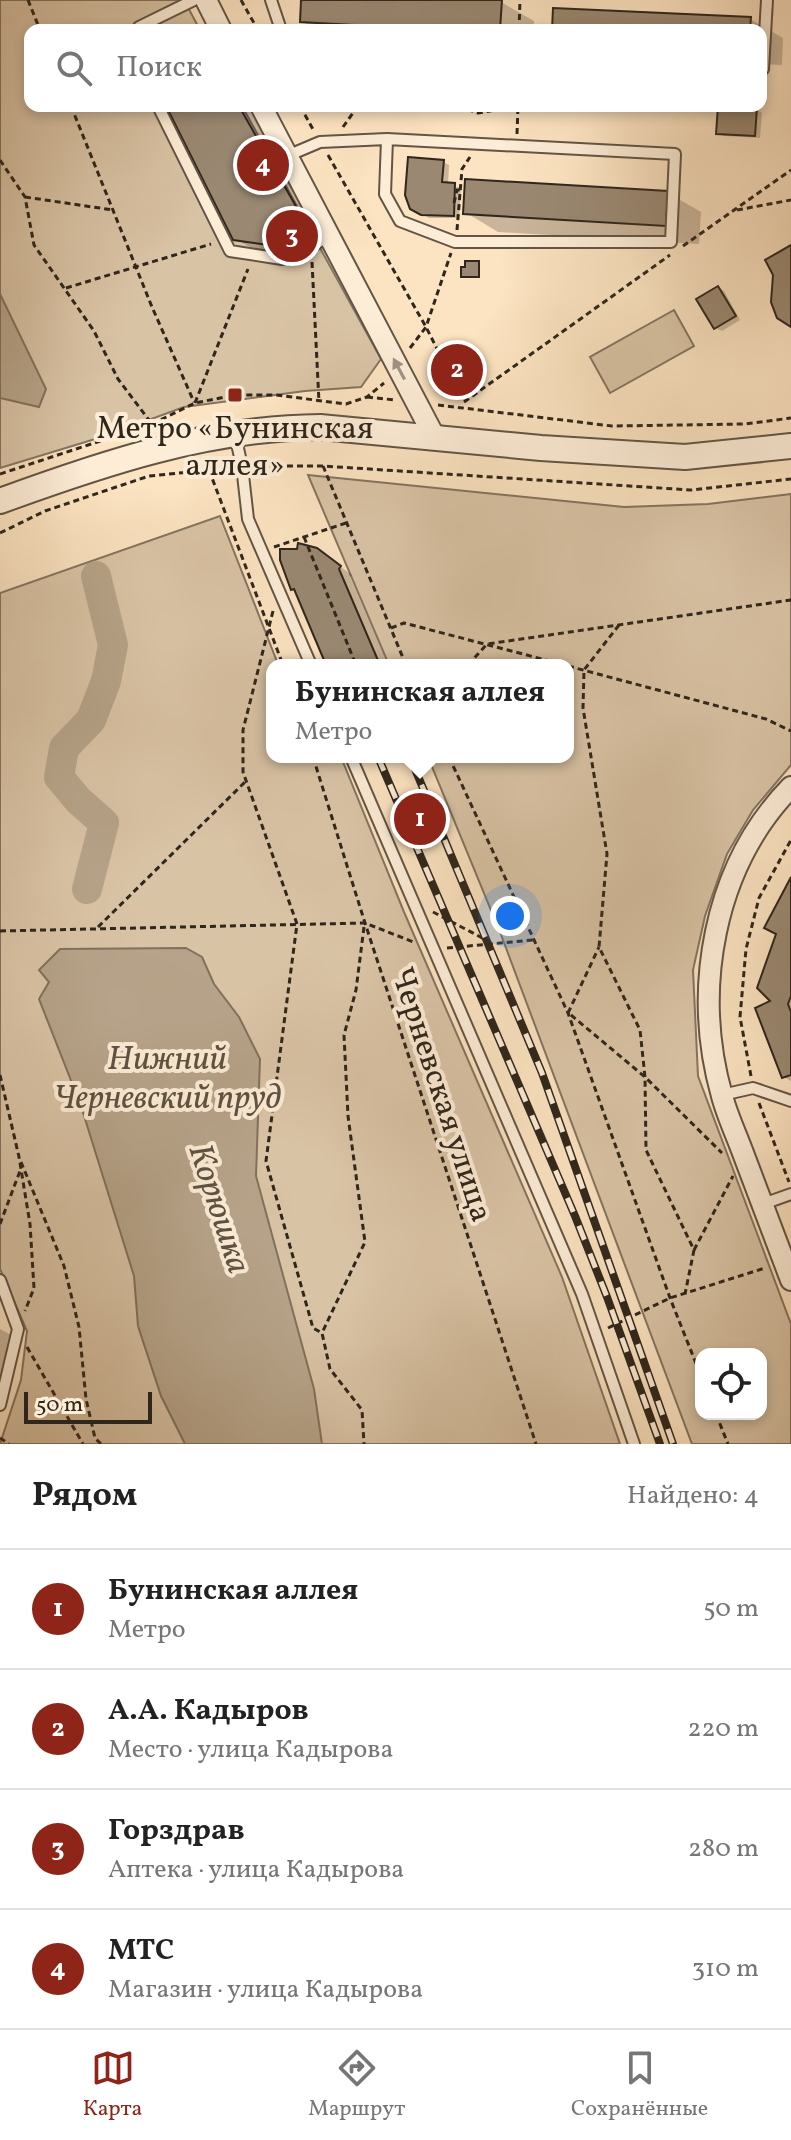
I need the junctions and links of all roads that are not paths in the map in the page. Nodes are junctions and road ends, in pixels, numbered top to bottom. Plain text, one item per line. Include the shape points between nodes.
1 (194, 0) edge
2 (206, 0) edge
3 (271, 0) edge
4 (767, 0) edge
5 (145, 24) edge
6 (218, 24) edge
7 (279, 24) edge
8 (766, 24) edge
9 (161, 112) edge
10 (264, 112) edge
11 (387, 139) junction
12 (287, 156) junction
13 (320, 241) junction
14 (235, 433) junction
15 (435, 438) junction
16 (791, 446) edge
17 (0, 501) edge
18 (308, 659) edge
19 (354, 763) edge
20 (791, 787) edge
21 (722, 1095) junction
22 (791, 1101) edge
23 (791, 1191) edge
24 (759, 1196) junction
25 (788, 1270) edge
26 (0, 1280) edge
27 (0, 1405) edge
28 (634, 1444) edge

1 - 5 lane
2 - 6 street
3 - 7 lane
4 - 8 lane
9 - 13 lane via 230,251 282,259
10 - 12 street
11 - 11 lane via 675,154 671,242 455,242 400,221 385,194
11 - 12 lane via 320,142
12 - 13 street
15 -> 13 street
14 - 15 street via 320,427
14 - 17 street via 142,453
14 - 18 lane via 248,519
15 - 16 street via 685,457
19 - 28 lane via 582,1294
20 - 21 street via 750,843 725,893 714,942 709,1027
21 - 22 lane via 753,1088
21 - 24 street
23 - 24 lane
24 - 25 street
26 - 27 lane via 18,1329

